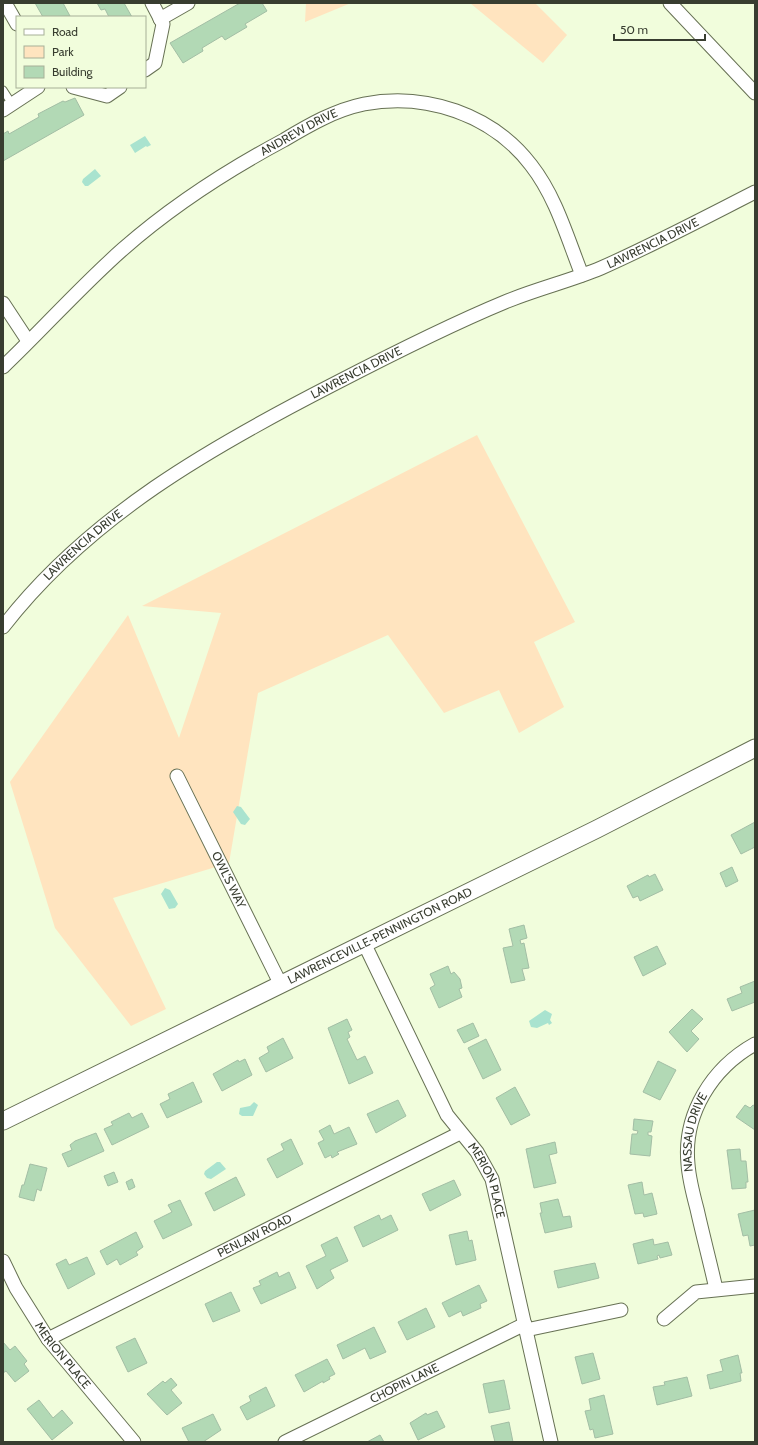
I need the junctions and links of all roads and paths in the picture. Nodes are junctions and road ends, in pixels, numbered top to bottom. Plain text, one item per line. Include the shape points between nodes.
1 (5, 3) edge
2 (152, 3) edge
3 (188, 3) edge
4 (670, 3) edge
5 (160, 19) junction
6 (16, 22) edge
7 (146, 69) edge
8 (37, 88) edge
9 (78, 88) edge
10 (119, 88) edge
11 (3, 90) edge
12 (755, 93) edge
13 (7, 107) edge
14 (755, 192) edge
15 (582, 275) junction
16 (3, 303) edge
17 (28, 341) junction
18 (3, 367) edge
19 (3, 627) edge
20 (755, 748) edge
21 (178, 776) dead end
22 (364, 943) junction
23 (280, 985) junction
24 (755, 1044) edge
25 (3, 1121) edge
26 (460, 1133) junction
27 (3, 1261) edge
28 (755, 1286) edge
29 (716, 1289) junction
30 (621, 1310) dead end
31 (664, 1319) dead end
32 (525, 1327) junction
33 (48, 1339) junction
34 (134, 1442) edge
35 (285, 1442) edge
36 (551, 1442) edge

1 - 6 street
2 - 5 street
3 - 5 street
4 - 12 street
5 - 7 street via 163,24 155,63
8 - 13 street
9 - 10 street via 107,96
11 - 13 lane
14 - 15 street, LAWRENCIA DRIVE via 641,250
15 - 17 street, ANDREW DRIVE via 549,193 516,148 475,119 453,110 433,104 386,101 363,104 318,120 235,166 196,192 120,252
15 - 19 street, LAWRENCIA DRIVE via 502,303 370,366 302,400 171,477 133,501 70,552
16 - 17 street
17 - 18 street, ANDREW DRIVE
20 - 22 street, LAWRENCEVILLE-PENNINGTON ROAD
21 - 23 street, OWL'S WAY
22 - 23 street, LAWRENCEVILLE-PENNINGTON ROAD
22 - 26 street, MERION PLACE via 436,1094
23 - 25 street, LAWRENCEVILLE-PENNINGTON ROAD
24 - 29 street, NASSAU DRIVE via 728,1062 715,1076 696,1108 690,1126 687,1145 689,1175
26 - 32 street, MERION PLACE via 477,1152 492,1179
26 - 33 street, PENLAW ROAD
27 - 33 street, MERION PLACE
28 - 29 street
29 - 31 street via 696,1292
30 - 32 street, CHOPIN LANE
32 - 35 street, CHOPIN LANE
32 - 36 street, MERION PLACE
33 - 34 street, MERION PLACE

